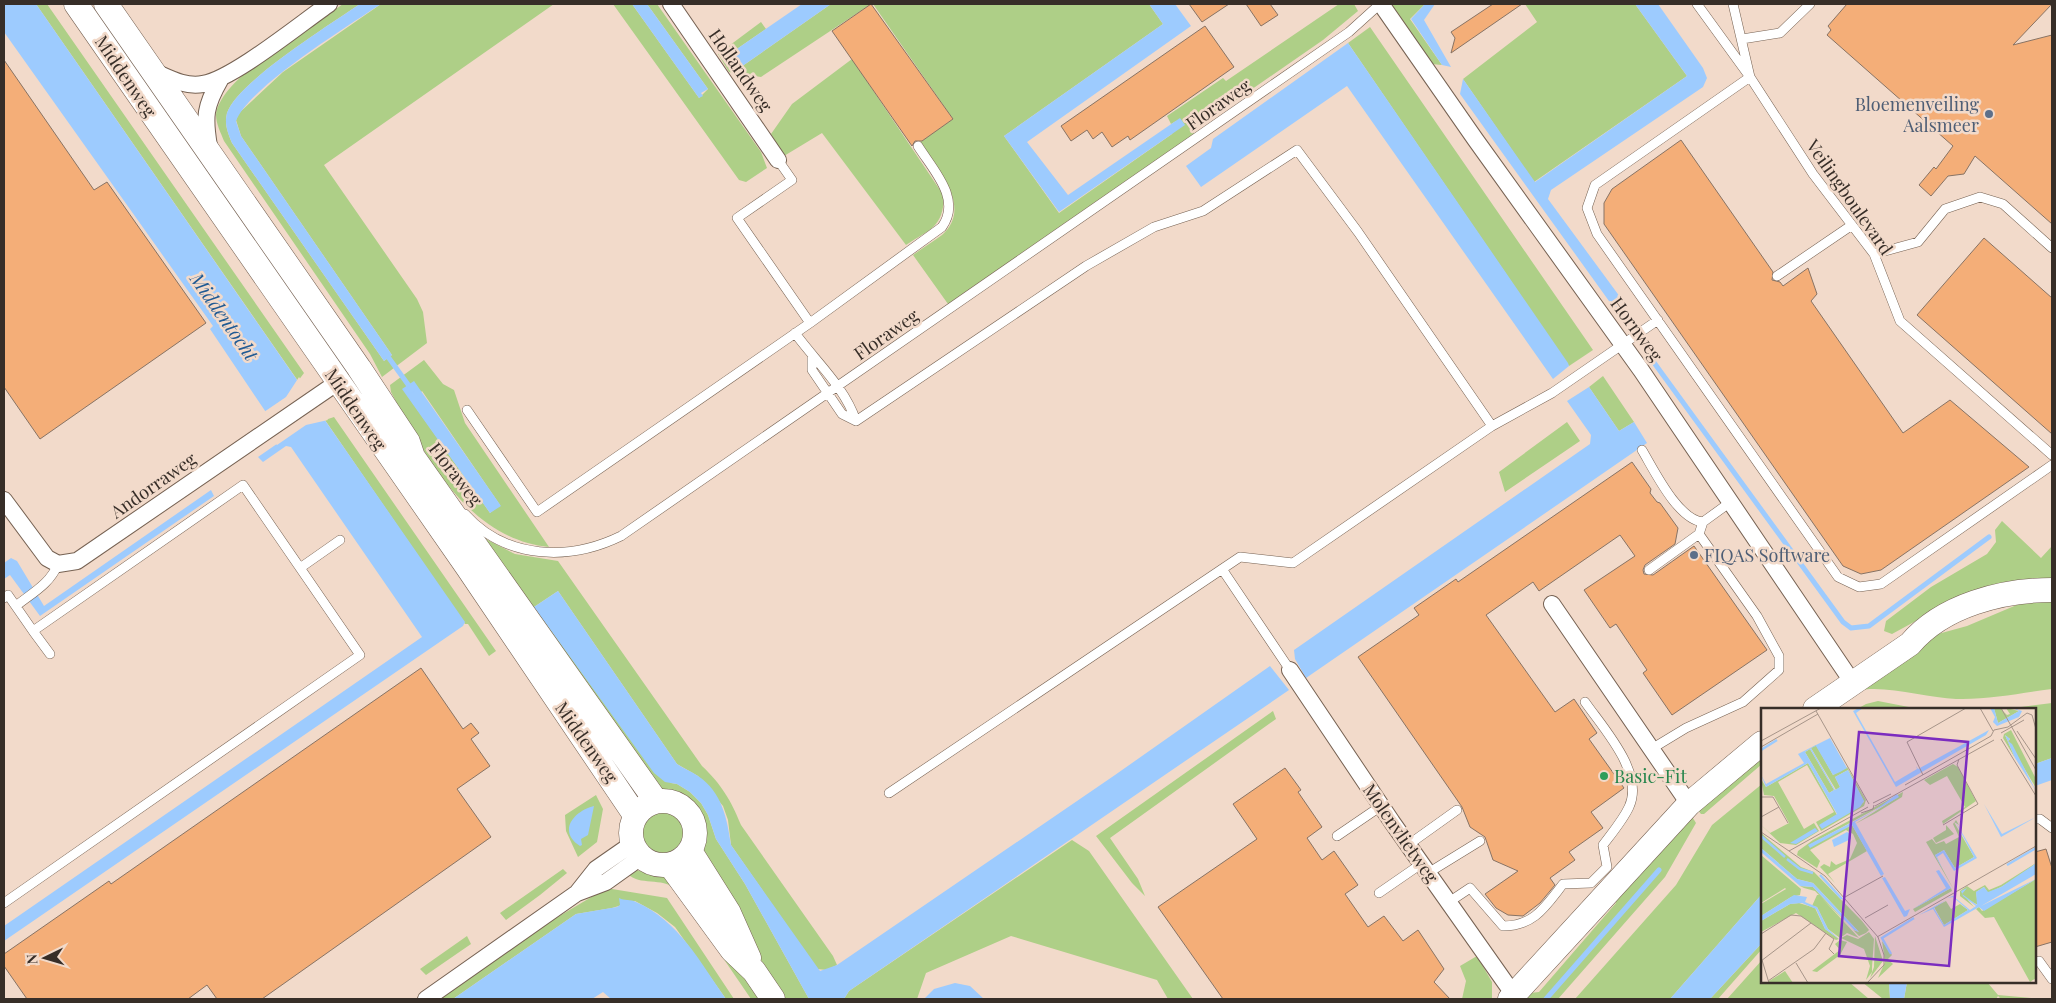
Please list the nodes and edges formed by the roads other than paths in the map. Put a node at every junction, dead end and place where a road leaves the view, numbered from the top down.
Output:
1 (76, 4) edge
2 (106, 4) edge
3 (329, 4) edge
4 (671, 4) edge
5 (1697, 4) edge
6 (1733, 4) edge
7 (1810, 4) edge
8 (1382, 6) edge
9 (1742, 39) junction
10 (150, 69) junction
11 (1750, 77) junction
12 (220, 80) junction
13 (918, 146) dead end
14 (210, 151) junction
15 (778, 160) joint
16 (1852, 225) junction
17 (2052, 248) edge
18 (1874, 254) junction
19 (1777, 276) dead end
20 (1658, 320) junction
21 (810, 323) junction
22 (795, 333) junction
23 (1623, 344) junction
24 (812, 357) junction
25 (338, 382) junction
26 (838, 387) junction
27 (828, 394) junction
28 (467, 410) dead end
29 (856, 421) junction
30 (1492, 426) junction
31 (408, 442) junction
32 (1642, 450) dead end
33 (2052, 455) edge
34 (2052, 465) edge
35 (4, 500) edge
36 (1732, 502) junction
37 (1703, 522) junction
38 (1699, 534) junction
39 (340, 540) dead end
40 (58, 564) junction
41 (300, 568) junction
42 (1222, 569) junction
43 (1649, 570) dead end
44 (2052, 590) edge
45 (4, 598) edge
46 (1552, 604) dead end
47 (16, 606) junction
48 (33, 631) junction
49 (50, 654) dead end
50 (1290, 670) joint
51 (1849, 677) junction
52 (1585, 702) dead end
53 (1799, 708) edge
54 (1816, 708) edge
55 (1761, 744) edge
56 (1653, 748) junction
57 (889, 793) dead end
58 (656, 801) junction
59 (1689, 804) junction
60 (1381, 806) junction
61 (1458, 810) dead end
62 (636, 815) junction
63 (2036, 818) edge
64 (2052, 828) edge
65 (1337, 836) dead end
66 (1480, 841) dead end
67 (1408, 845) junction
68 (637, 850) junction
69 (690, 851) junction
70 (670, 865) junction
71 (1425, 868) junction
72 (1599, 889) junction
73 (1379, 893) dead end
74 (1449, 902) junction
75 (4, 903) edge
76 (2039, 961) dead end
77 (754, 971) junction
78 (2052, 979) edge
79 (1512, 997) edge
80 (426, 999) edge
81 (773, 999) edge

1 - 25 street, Middenweg
2 - 10 street, Middenweg
3 - 12 street
4 - 15 street, Hollandweg
5 - 11 lane, Veilingboulevard
6 - 9 lane, Veilingboulevard
7 - 9 lane
8 - 23 street, Hornweg
8 - 26 lane, Floraweg
9 - 11 lane, Veilingboulevard
10 - 12 street
10 - 14 street, Middenweg
11 - 16 lane, Veilingboulevard
11 - 20 lane
12 - 14 street
13 - 21 lane
14 - 31 street, Middenweg
15 - 21 lane
16 - 18 lane, Veilingboulevard
16 - 19 lane
17 - 18 lane
18 - 33 lane, Veilingboulevard
20 - 23 lane
20 - 34 lane
21 - 22 lane
22 - 24 lane
22 - 28 lane
23 - 30 lane
23 - 36 street, Hornweg
24 - 26 lane
24 - 27 lane
25 - 40 street, Andorraweg
25 - 62 street, Middenweg
26 - 27 lane, Floraweg
26 - 29 lane
27 - 29 lane
27 - 31 lane, Floraweg
29 - 30 lane
30 - 42 lane
31 - 58 street, Middenweg
32 - 37 lane
35 - 40 street
36 - 37 lane
36 - 51 street, Hornweg
37 - 38 lane
38 - 43 lane
38 - 56 lane
39 - 41 lane
40 - 47 lane
41 - 48 lane
41 - 75 lane
42 - 50 lane
42 - 57 lane
44 - 51 street
45 - 47 lane
46 - 56 street
47 - 48 lane
48 - 49 lane
50 - 60 street, Molenvlietweg
51 - 53 street
51 - 54 street
52 - 72 lane
55 - 59 street, Molenvlietweg
56 - 59 street
58 - 62 street
58 - 69 street
59 - 72 street, Molenvlietweg
60 - 65 lane
60 - 67 street, Molenvlietweg
61 - 67 lane
62 - 68 street
63 - 64 lane
66 - 71 lane
67 - 71 street, Molenvlietweg
68 - 70 street
68 - 80 street
69 - 70 street
69 - 77 street
70 - 77 street
71 - 73 lane
71 - 74 street, Molenvlietweg
72 - 74 lane
72 - 79 street, Molenvlietweg
74 - 79 street, Molenvlietweg
76 - 78 lane
77 - 81 street

